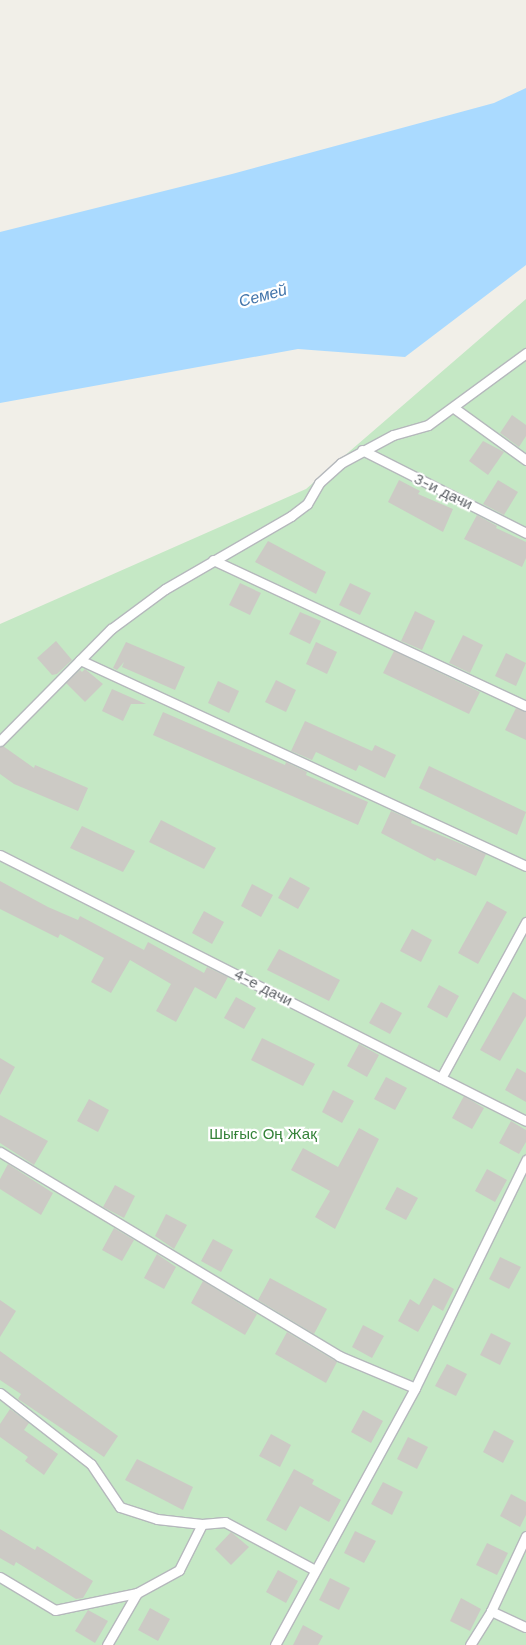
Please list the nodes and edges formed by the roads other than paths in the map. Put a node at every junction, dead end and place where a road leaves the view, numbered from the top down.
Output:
1 (526, 353) edge
2 (454, 408) junction
3 (362, 450) junction
4 (526, 460) edge
5 (526, 532) edge
6 (213, 560) junction
7 (80, 660) junction
8 (526, 706) edge
9 (0, 742) edge
10 (0, 855) edge
11 (526, 866) edge
12 (526, 922) edge
13 (440, 1078) junction
14 (526, 1121) edge
15 (0, 1152) edge
16 (526, 1160) edge
17 (415, 1388) junction
18 (0, 1393) edge
19 (202, 1524) junction
20 (526, 1536) edge
21 (315, 1570) junction
22 (0, 1577) edge
23 (137, 1593) junction
24 (491, 1611) junction
25 (526, 1627) edge
26 (107, 1645) edge
27 (275, 1645) edge
28 (470, 1645) edge

1 - 2 lane
2 - 3 lane
2 - 4 lane
3 - 5 lane, 3-и дачи
3 - 6 lane
6 - 7 lane
6 - 8 lane
7 - 9 lane
7 - 11 lane
10 - 13 lane, 4-е дачи
12 - 13 lane
13 - 14 lane, 4-е дачи
15 - 17 lane
16 - 17 lane
17 - 21 lane
18 - 19 lane
19 - 21 lane
19 - 23 lane
20 - 24 lane
21 - 27 lane
22 - 23 lane
23 - 26 lane
24 - 25 lane
24 - 28 lane

